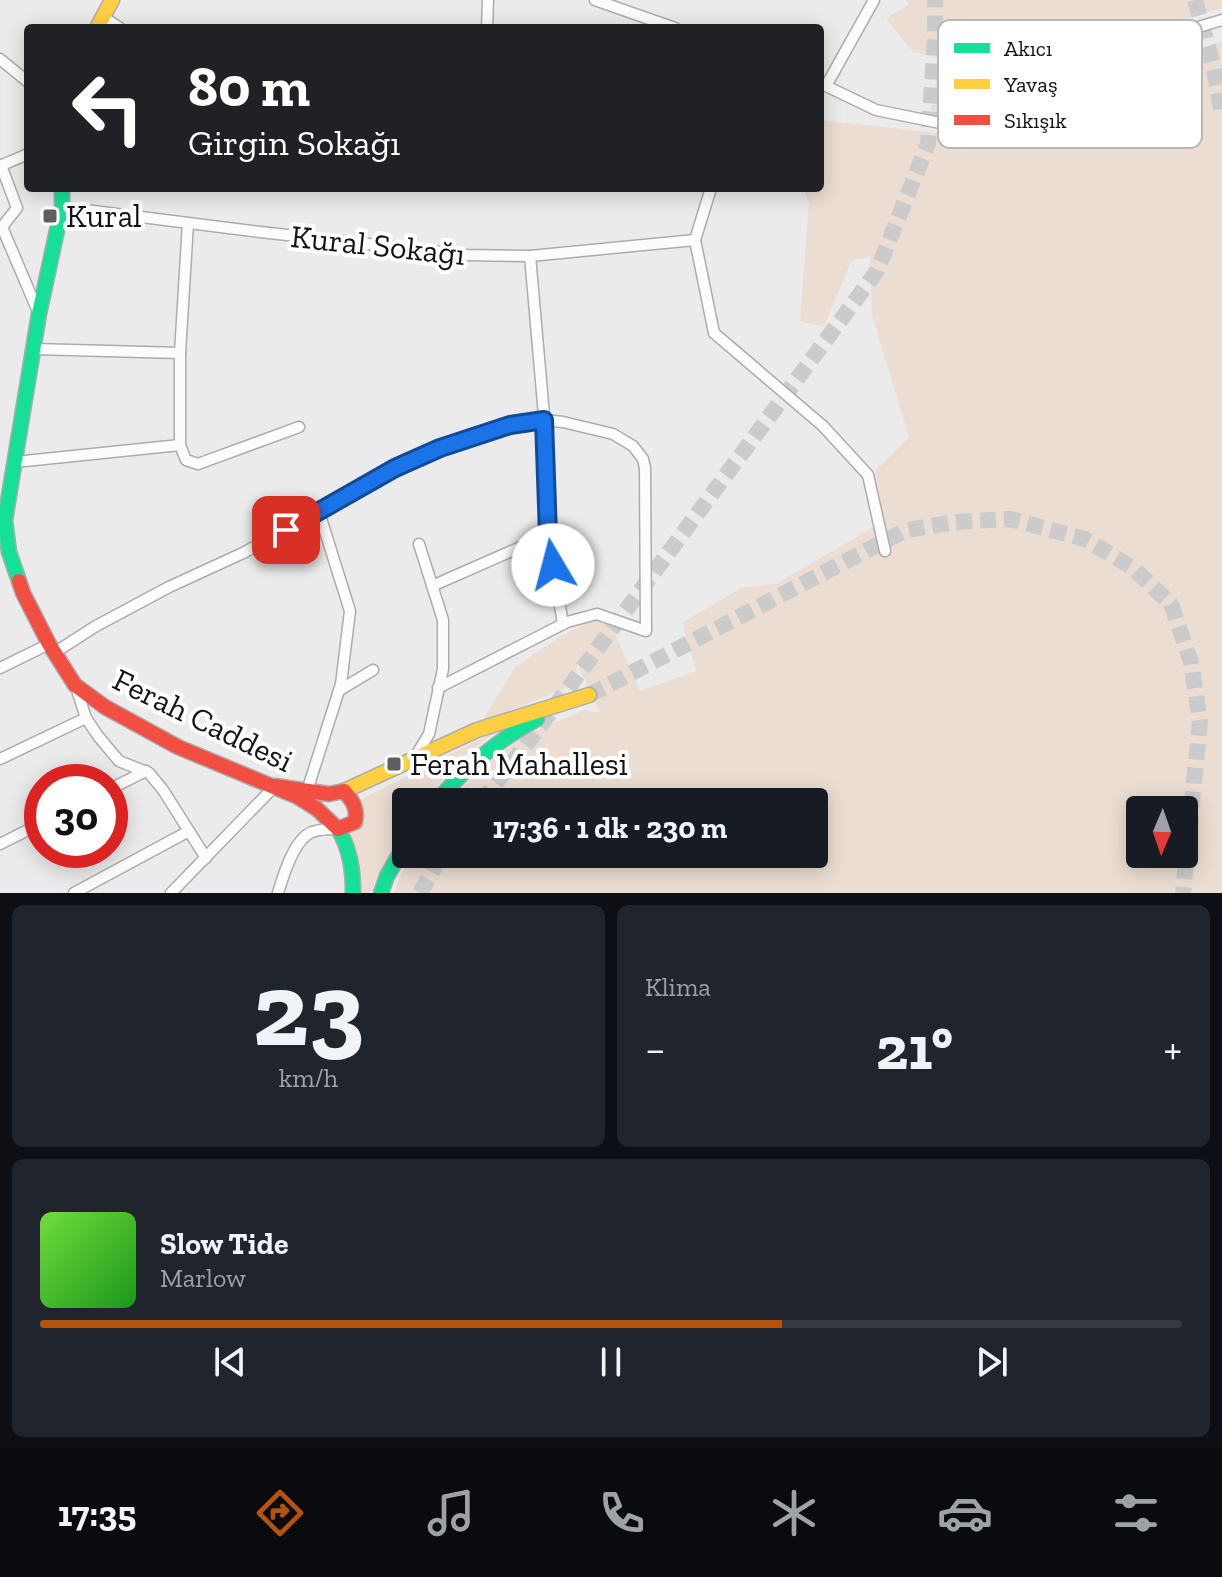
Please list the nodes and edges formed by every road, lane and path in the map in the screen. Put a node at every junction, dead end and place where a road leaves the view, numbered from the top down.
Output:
1 (112, 0) edge
2 (488, 0) edge
3 (874, 0) edge
4 (600, 1) edge
5 (1222, 20) edge
6 (100, 22) edge
7 (487, 24) edge
8 (664, 24) edge
9 (1202, 26) edge
10 (0, 59) edge
11 (24, 79) edge
12 (824, 85) edge
13 (824, 87) edge
14 (938, 123) edge
15 (24, 156) edge
16 (1, 166) edge
17 (62, 192) edge
18 (710, 192) edge
19 (62, 207) junction
20 (188, 223) junction
21 (695, 240) junction
22 (530, 256) junction
23 (39, 314) junction
24 (34, 349) junction
25 (180, 353) junction
26 (544, 420) junction
27 (299, 427) dead end
28 (180, 445) junction
29 (15, 462) junction
30 (319, 512) junction
31 (2, 521) edge
32 (548, 535) junction
33 (419, 544) dead end
34 (885, 551) dead end
35 (432, 586) junction
36 (563, 624) junction
37 (52, 648) junction
38 (0, 668) edge
39 (373, 670) dead end
40 (75, 685) junction
41 (438, 688) junction
42 (340, 690) junction
43 (86, 718) junction
44 (414, 758) junction
45 (0, 759) edge
46 (146, 771) junction
47 (128, 780) edge
48 (275, 786) junction
49 (448, 788) edge
50 (307, 791) junction
51 (344, 791) junction
52 (338, 829) junction
53 (189, 831) junction
54 (24, 832) edge
55 (0, 844) edge
56 (206, 858) junction
57 (392, 867) edge
58 (74, 893) edge
59 (171, 893) edge
60 (278, 893) edge
61 (353, 893) edge
62 (381, 893) edge

1 - 6 street
2 - 7 street
3 - 12 street
4 - 8 street
5 - 9 street
10 - 11 street
13 - 14 street
15 - 16 street
16 - 23 street
17 - 19 street, Ferah Caddesi
18 - 21 street
19 - 20 street, Kural Sokağı
19 - 23 street, Ferah Caddesi
20 - 22 street, Kural Sokağı
20 - 25 street
21 - 22 street, Kural Sokağı
21 - 34 street
22 - 26 street
23 - 24 street, Ferah Caddesi
24 - 25 street
24 - 29 street, Ferah Caddesi
25 - 28 street
26 - 30 street
26 - 32 street
26 - 36 street
27 - 28 street
28 - 29 street
29 - 31 street, Ferah Caddesi
30 - 37 street
30 - 42 street
31 - 37 street, Ferah Caddesi
32 - 35 street
32 - 36 street
33 - 35 street
35 - 41 street
36 - 41 street
37 - 38 street
37 - 40 street, Ferah Caddesi
39 - 42 street
40 - 43 street
40 - 48 street, Ferah Caddesi
41 - 44 street
42 - 50 street
43 - 45 street
43 - 46 street
44 - 49 street
44 - 51 street
46 - 47 street
46 - 53 street
48 - 50 street
48 - 52 street, Ferah Caddesi
48 - 56 street
50 - 51 street
51 - 52 street
52 - 60 street
52 - 61 street
53 - 56 street
53 - 58 street
54 - 55 street
56 - 59 street
57 - 62 street

